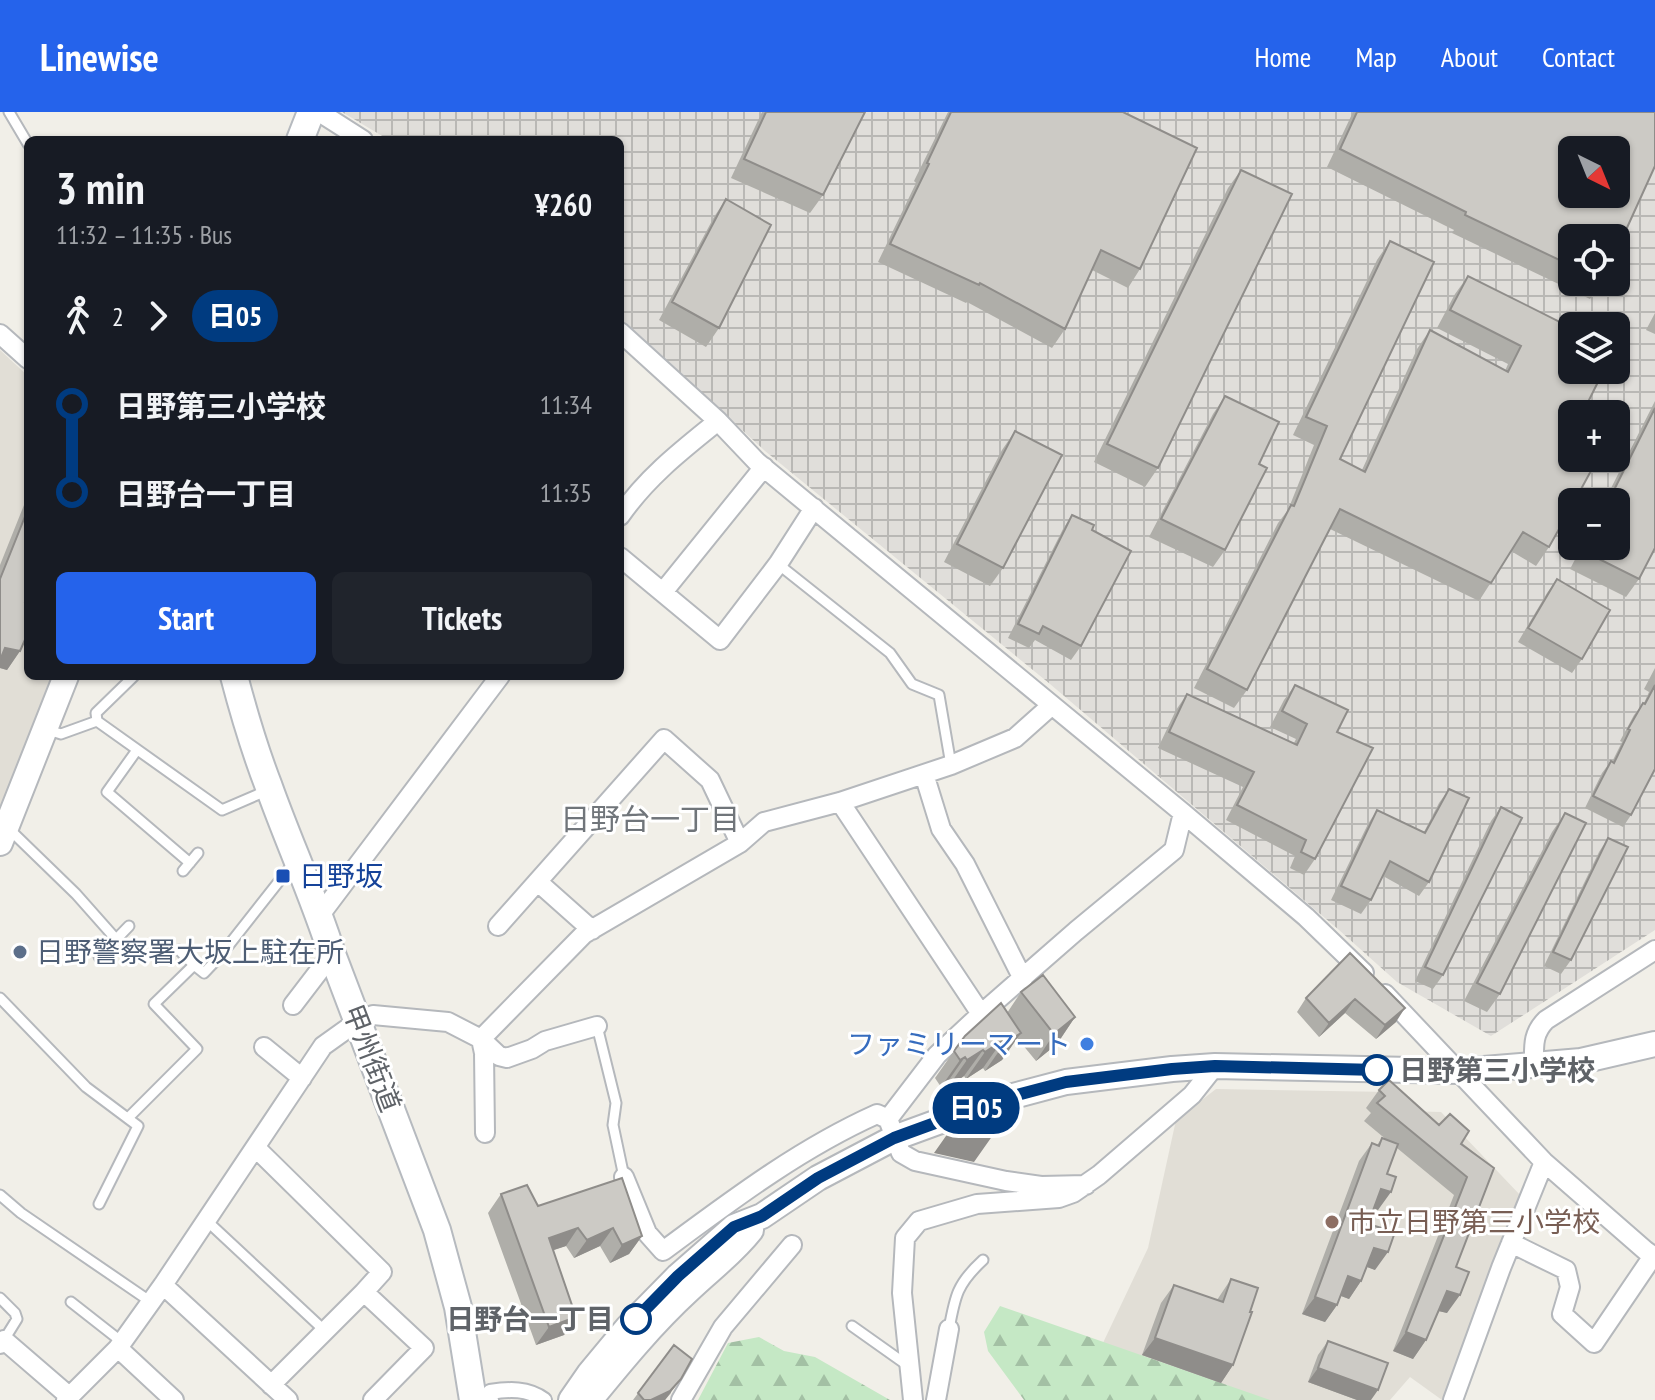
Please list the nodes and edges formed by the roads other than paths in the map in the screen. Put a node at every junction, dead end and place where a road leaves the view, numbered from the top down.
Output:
1 (9, 112) edge
2 (306, 119) edge
3 (352, 136) edge
4 (24, 137) edge
5 (0, 334) edge
6 (624, 336) edge
7 (24, 355) edge
8 (718, 421) junction
9 (764, 467) junction
10 (814, 508) junction
11 (624, 510) edge
12 (624, 560) edge
13 (778, 564) junction
14 (663, 592) junction
15 (64, 680) edge
16 (130, 680) edge
17 (235, 680) edge
18 (497, 680) edge
19 (1052, 705) junction
20 (97, 721) junction
21 (43, 729) junction
22 (137, 750) junction
23 (951, 765) junction
24 (924, 774) junction
25 (269, 790) junction
26 (840, 802) junction
27 (1183, 813) junction
28 (2, 838) edge
29 (740, 843) junction
30 (198, 853) dead end
31 (297, 858) junction
32 (538, 882) junction
33 (320, 915) junction
34 (129, 926) dead end
35 (498, 926) dead end
36 (592, 930) junction
37 (115, 938) junction
38 (179, 950) dead end
39 (1655, 950) edge
40 (332, 954) junction
41 (99, 957) dead end
42 (194, 965) junction
43 (1023, 979) junction
44 (0, 998) edge
45 (293, 1005) dead end
46 (981, 1014) junction
47 (358, 1021) junction
48 (597, 1026) joint
49 (481, 1039) junction
50 (1655, 1044) edge
51 (264, 1047) dead end
52 (1215, 1066) junction
53 (1534, 1066) junction
54 (1459, 1071) junction
55 (302, 1078) junction
56 (129, 1117) junction
57 (891, 1128) junction
58 (485, 1133) dead end
59 (256, 1148) junction
60 (1544, 1162) junction
61 (624, 1177) joint
62 (1086, 1185) junction
63 (0, 1195) edge
64 (99, 1204) dead end
65 (762, 1216) junction
66 (207, 1221) junction
67 (1511, 1243) junction
68 (792, 1245) dead end
69 (1654, 1256) edge
70 (983, 1260) dead end
71 (163, 1285) junction
72 (364, 1292) junction
73 (0, 1298) edge
74 (71, 1302) dead end
75 (151, 1302) junction
76 (852, 1326) dead end
77 (949, 1329) joint
78 (325, 1331) junction
79 (2, 1342) edge
80 (120, 1345) junction
81 (910, 1367) junction
82 (280, 1395) edge
83 (67, 1398) edge
84 (174, 1400) edge
85 (373, 1400) edge
86 (473, 1400) edge
87 (491, 1400) edge
88 (544, 1400) edge
89 (571, 1400) edge
90 (590, 1400) edge
91 (681, 1400) edge
92 (913, 1400) edge
93 (936, 1400) edge
94 (1453, 1400) edge

1 - 4 lane
2 - 3 street
5 - 7 street
6 - 8 street
8 - 9 street
8 - 11 street
9 - 10 street
9 - 14 street
10 - 13 street
10 - 19 street
12 - 14 street
13 - 14 street
13 - 23 lane
15 - 21 street
16 - 20 lane
17 - 25 main road, 甲州街道
18 - 33 street
19 - 23 street
19 - 27 street
20 - 21 lane
20 - 22 lane
21 - 28 street
22 - 25 lane
22 - 30 lane
23 - 24 street
24 - 26 street
24 - 43 street
25 - 31 main road, 甲州街道
26 - 29 street
26 - 46 street
27 - 43 street
27 - 54 street
28 - 37 lane
29 - 32 street
29 - 36 street
31 - 33 main road, 甲州街道
31 - 42 lane
32 - 35 street
32 - 36 street
33 - 40 main road, 甲州街道
34 - 37 lane
36 - 49 street
37 - 41 lane
38 - 42 lane
39 - 53 street
40 - 45 street
40 - 47 main road, 甲州街道
42 - 56 lane
43 - 46 street
44 - 56 lane
46 - 57 street
47 - 49 street
47 - 55 street
47 - 86 main road, 甲州街道
48 - 49 street
48 - 61 lane
49 - 58 street
50 - 53 street
51 - 55 street
52 - 54 street
52 - 57 street
52 - 62 street
53 - 54 street
54 - 60 street
55 - 59 street
56 - 64 lane
57 - 61 street
57 - 62 street
57 - 65 street
59 - 66 street
59 - 72 street
60 - 67 street
60 - 69 street
62 - 81 street
63 - 75 lane
65 - 89 street
65 - 90 street
66 - 71 street
66 - 78 lane
67 - 69 street
67 - 94 street
68 - 91 street
70 - 77 lane
71 - 75 street
71 - 82 street
72 - 78 street
72 - 85 street
73 - 79 lane
74 - 80 lane
75 - 80 street
76 - 81 lane
77 - 93 street
78 - 82 street
79 - 83 street
80 - 83 street
80 - 84 street
81 - 92 street
87 - 88 street

